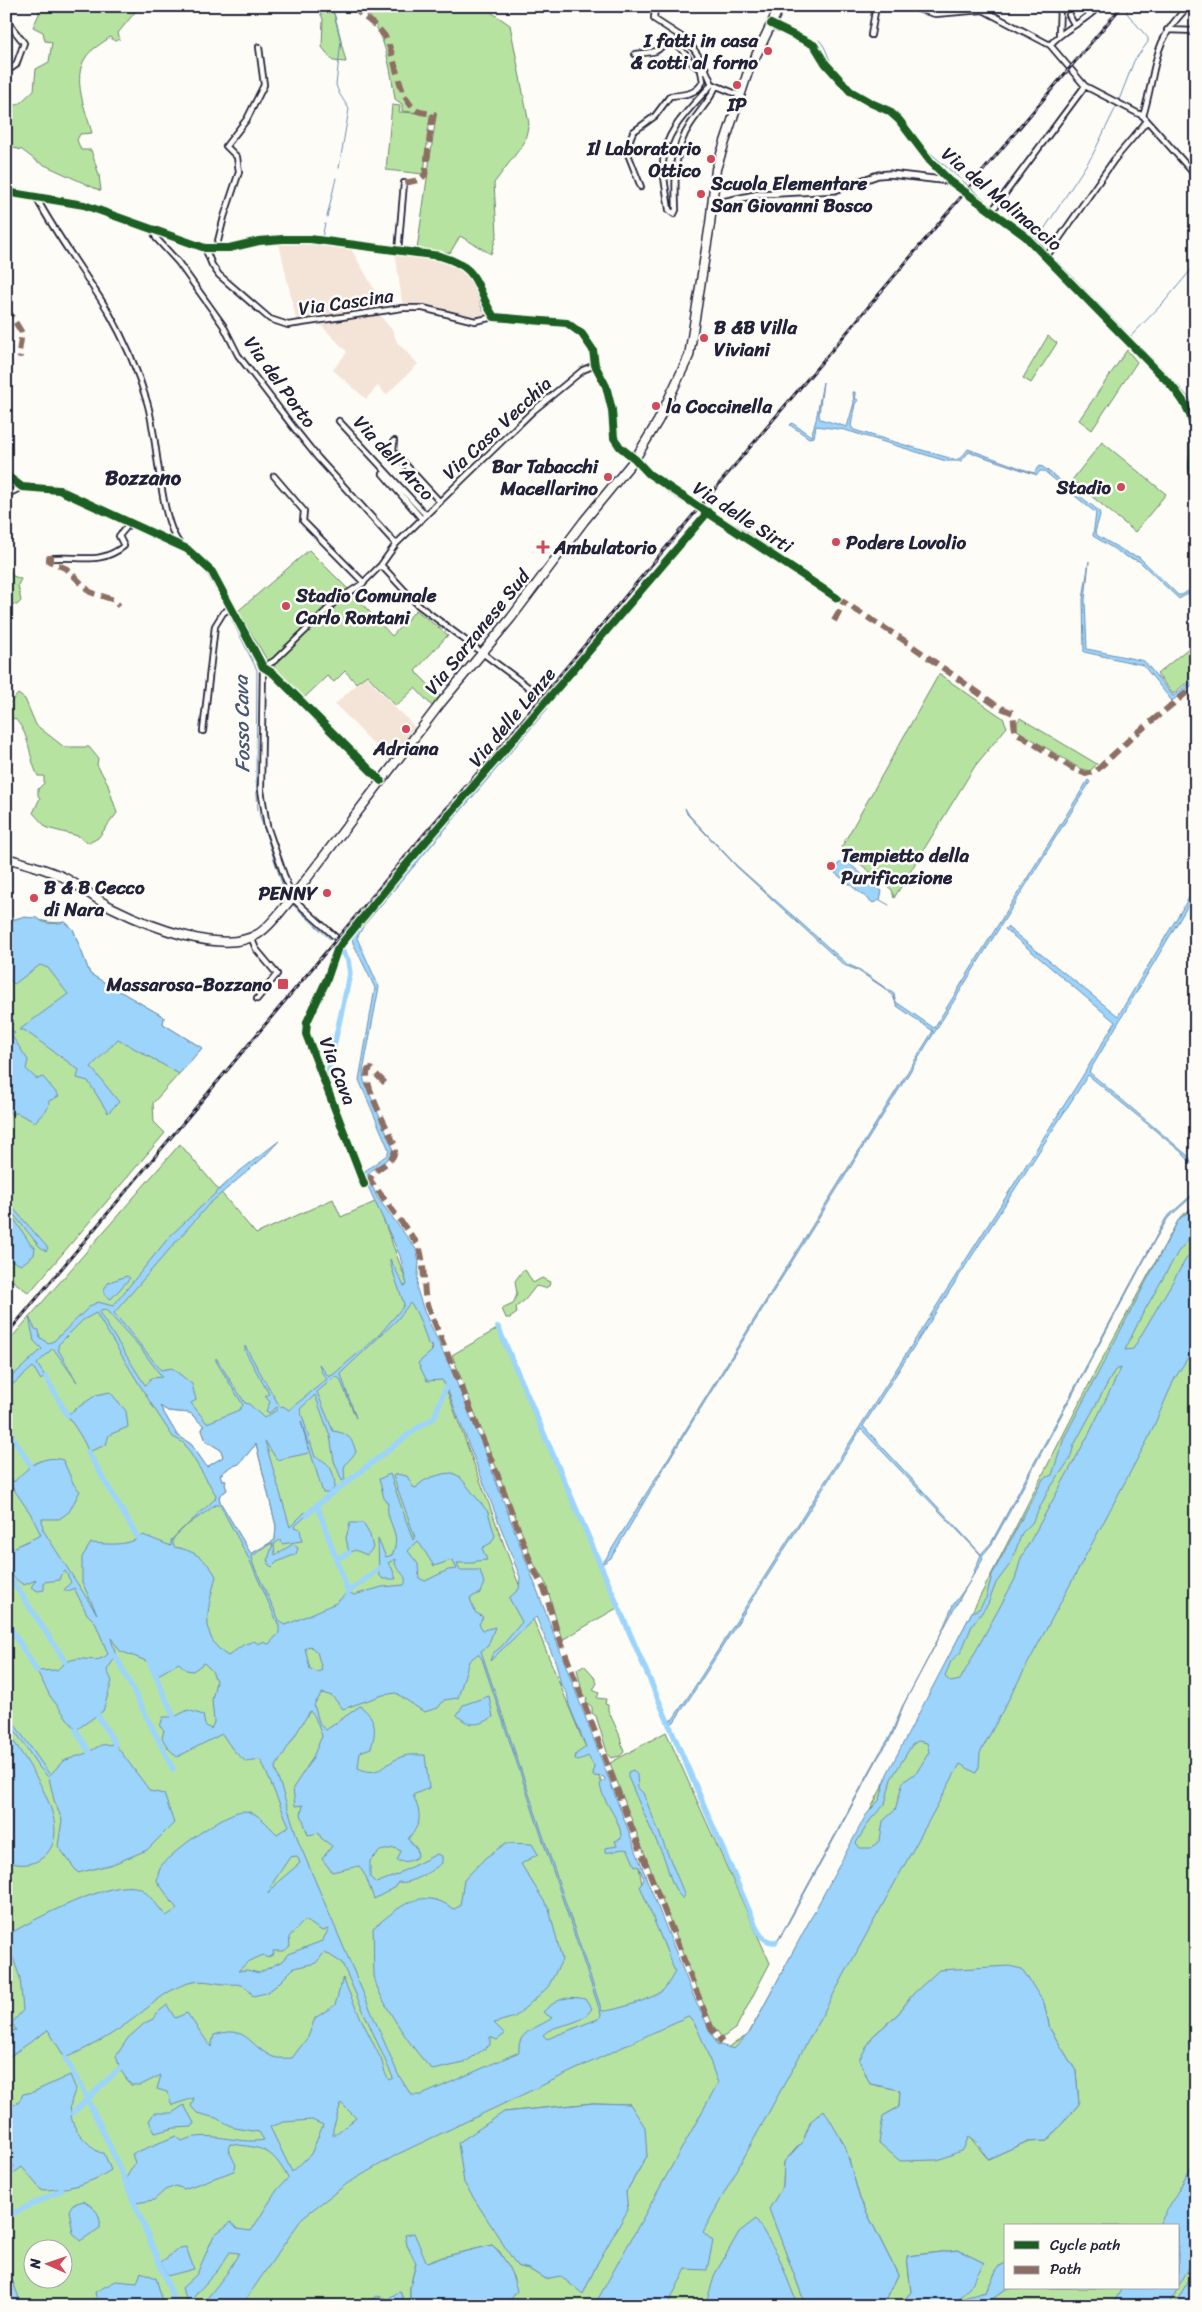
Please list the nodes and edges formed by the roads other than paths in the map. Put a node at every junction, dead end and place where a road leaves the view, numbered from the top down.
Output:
1 (655, 6) edge
2 (780, 6) edge
3 (876, 6) edge
4 (907, 6) edge
5 (1073, 6) edge
6 (1099, 6) edge
7 (1189, 6) edge
8 (1060, 8) edge
9 (1069, 15) junction
10 (6, 20) edge
11 (771, 24) junction
12 (1074, 24) junction
13 (1167, 30) junction
14 (1196, 31) edge
15 (1059, 34) junction
16 (871, 35) dead end
17 (1050, 45) junction
18 (259, 47) dead end
19 (635, 54) dead end
20 (704, 69) junction
21 (6, 72) edge
22 (714, 85) junction
23 (1085, 86) junction
24 (739, 96) junction
25 (1143, 116) junction
26 (1147, 121) junction
27 (937, 168) junction
28 (1196, 176) edge
29 (930, 179) junction
30 (950, 181) junction
31 (404, 183) dead end
32 (641, 187) dead end
33 (6, 192) edge
34 (37, 199) junction
35 (712, 204) junction
36 (992, 211) junction
37 (153, 229) junction
38 (205, 248) junction
39 (216, 249) junction
40 (398, 252) junction
41 (1047, 256) junction
42 (494, 317) junction
43 (595, 365) junction
44 (339, 421) dead end
45 (394, 441) dead end
46 (635, 459) junction
47 (383, 474) dead end
48 (6, 475) edge
49 (274, 476) dead end
50 (1196, 484) edge
51 (21, 488) junction
52 (6, 495) edge
53 (440, 502) junction
54 (709, 514) junction
55 (424, 517) junction
56 (128, 526) junction
57 (396, 544) junction
58 (181, 545) junction
59 (54, 558) dead end
60 (381, 564) junction
61 (364, 583) junction
62 (837, 598) dead end
63 (229, 608) junction
64 (482, 653) junction
65 (263, 666) junction
66 (547, 701) junction
67 (203, 731) dead end
68 (381, 781) junction
69 (6, 858) edge
70 (290, 900) junction
71 (251, 937) junction
72 (342, 943) junction
73 (257, 999) dead end
74 (364, 1184) dead end

1 - 20 street
2 - 11 main road, Via Sarzanese Sud
3 - 16 street
4 - 17 street
5 - 9 street
6 - 12 street
7 - 13 street
8 - 9 street
8 - 15 street
9 - 12 street
10 - 21 street
11 - 24 main road, Via Sarzanese Sud
11 - 27 street, Via del Molinaccio
12 - 15 street
13 - 14 street
13 - 25 street
15 - 17 street
17 - 23 street
18 - 39 street
19 - 20 street
20 - 22 street
20 - 32 street
22 - 22 street
22 - 24 street
23 - 25 street
23 - 36 street
24 - 35 main road, Via Sarzanese Sud
25 - 26 street
26 - 28 street
26 - 41 street
27 - 29 street
27 - 30 street, Via del Molinaccio
29 - 30 street
29 - 35 street
30 - 36 street, Via del Molinaccio
31 - 40 street
33 - 34 street
34 - 37 street
34 - 58 street
35 - 46 main road, Via Sarzanese Sud
36 - 41 street, Via del Molinaccio
37 - 38 street
37 - 57 street, Via del Porto
38 - 39 street
38 - 42 street, Via Cascina
39 - 40 street
40 - 42 street
41 - 50 street, Via del Molinaccio
42 - 43 street
43 - 46 street
43 - 53 street, Via Casa Vecchia
44 - 55 street, Via dell'Arco
45 - 53 street
46 - 54 street, Via delle Sirti
46 - 64 main road, Via Sarzanese Sud
47 - 55 street
48 - 51 street
49 - 61 street
51 - 52 street
51 - 56 street
53 - 55 street, Via Casa Vecchia
54 - 62 street, Via delle Sirti
54 - 66 street, Via delle Lenze
55 - 57 street, Via Casa Vecchia
56 - 58 street
56 - 59 street
57 - 60 street, Via Casa Vecchia
58 - 63 street
60 - 61 street, Via Casa Vecchia
60 - 64 street
61 - 65 street, Via Casa Vecchia
63 - 65 street
63 - 67 street
64 - 66 street
64 - 68 main road, Via Sarzanese Sud
65 - 68 street
65 - 70 street
66 - 72 street, Via delle Lenze
68 - 70 main road, Via Sarzanese Sud
69 - 71 main road
70 - 71 main road, Via Sarzanese Sud
70 - 72 street
71 - 73 street
72 - 74 street, Via Cava

